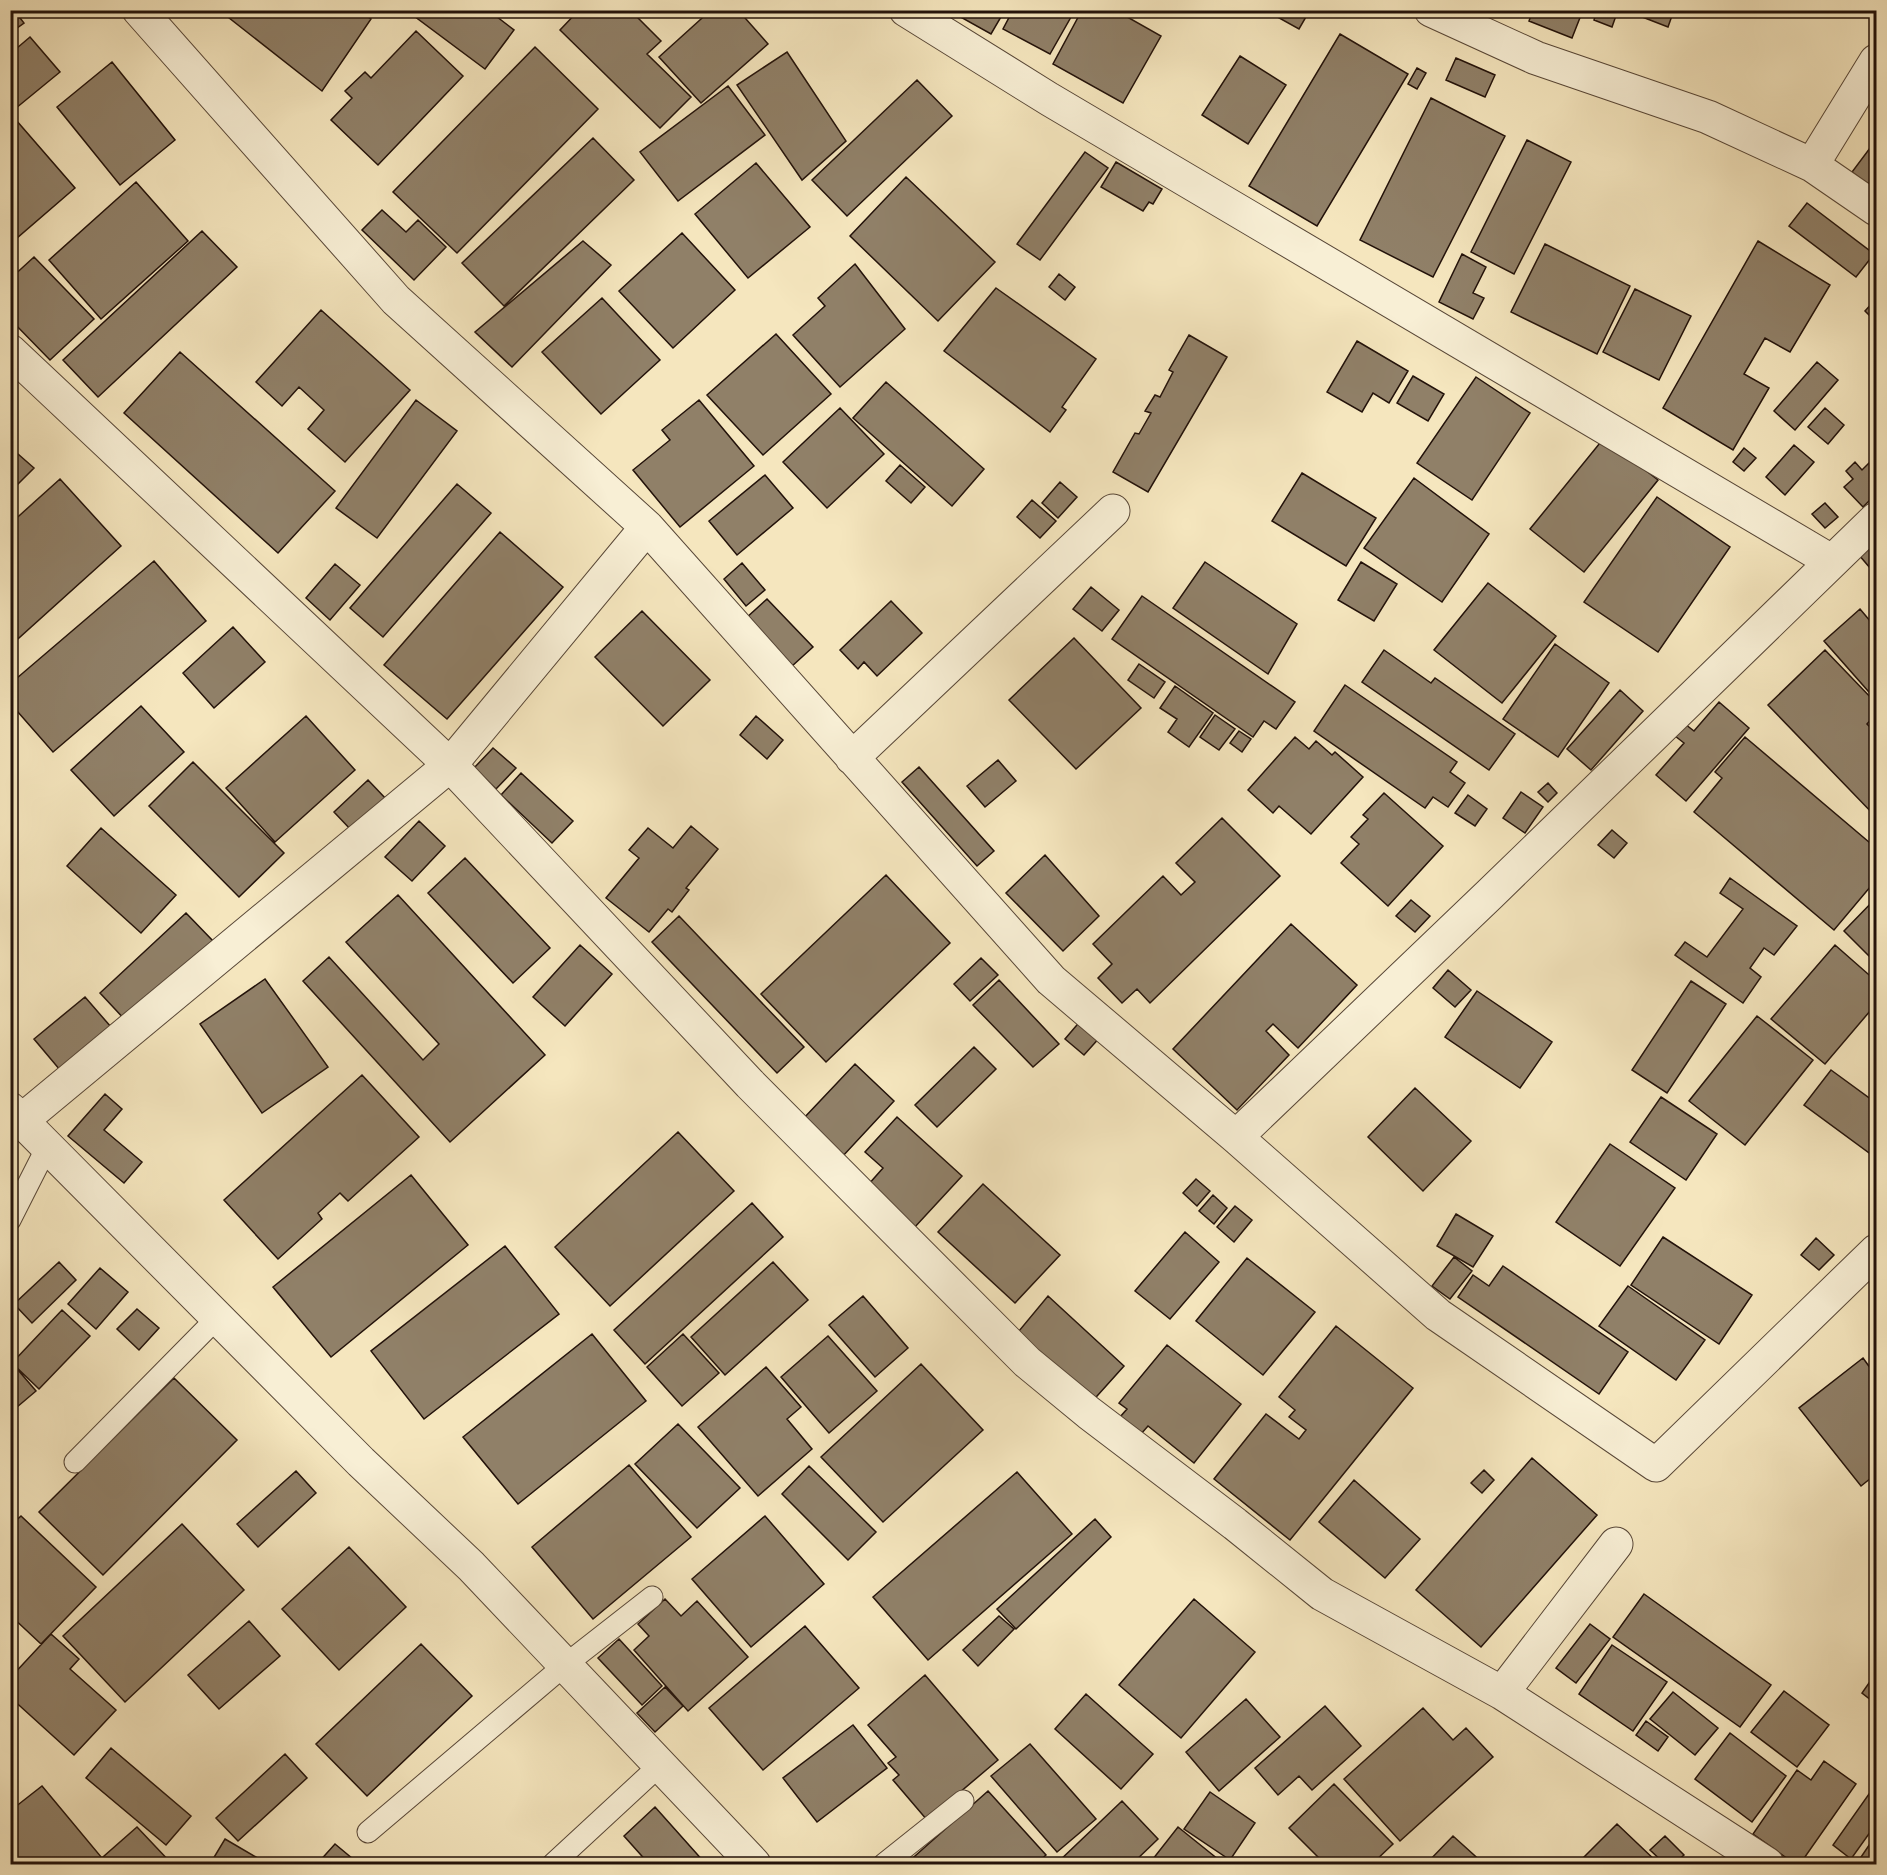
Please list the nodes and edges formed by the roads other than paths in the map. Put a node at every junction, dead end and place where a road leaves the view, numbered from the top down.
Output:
1 (140, 10) edge
2 (906, 10) edge
3 (1431, 10) edge
4 (1876, 61) edge
5 (1812, 165) junction
6 (1876, 209) edge
7 (10, 351) edge
8 (1113, 511) dead end
9 (1876, 519) edge
10 (647, 527) junction
11 (1831, 561) junction
12 (852, 758) junction
13 (450, 765) junction
14 (16, 1115) edge
15 (1236, 1137) junction
16 (47, 1147) junction
17 (10, 1220) edge
18 (1876, 1251) edge
19 (217, 1318) junction
20 (75, 1462) dead end
21 (1616, 1544) dead end
22 (652, 1597) dead end
23 (565, 1665) junction
24 (1502, 1693) junction
25 (660, 1765) junction
26 (963, 1801) dead end
27 (368, 1832) dead end
28 (553, 1864) edge
29 (754, 1864) edge
30 (884, 1864) edge
31 (1767, 1864) edge

1 - 10 street
2 - 11 street
3 - 5 street
4 - 5 street
5 - 6 street
7 - 13 street
8 - 12 street
9 - 11 street
10 - 12 street
10 - 13 street
11 - 15 street
12 - 15 street
13 - 14 street
13 - 24 street
14 - 16 street
15 - 18 street
16 - 17 lane
16 - 19 street
19 - 20 lane
19 - 23 street
21 - 24 street
22 - 23 lane
23 - 25 street
23 - 27 lane
24 - 31 street
25 - 28 lane
25 - 29 street
26 - 30 lane

